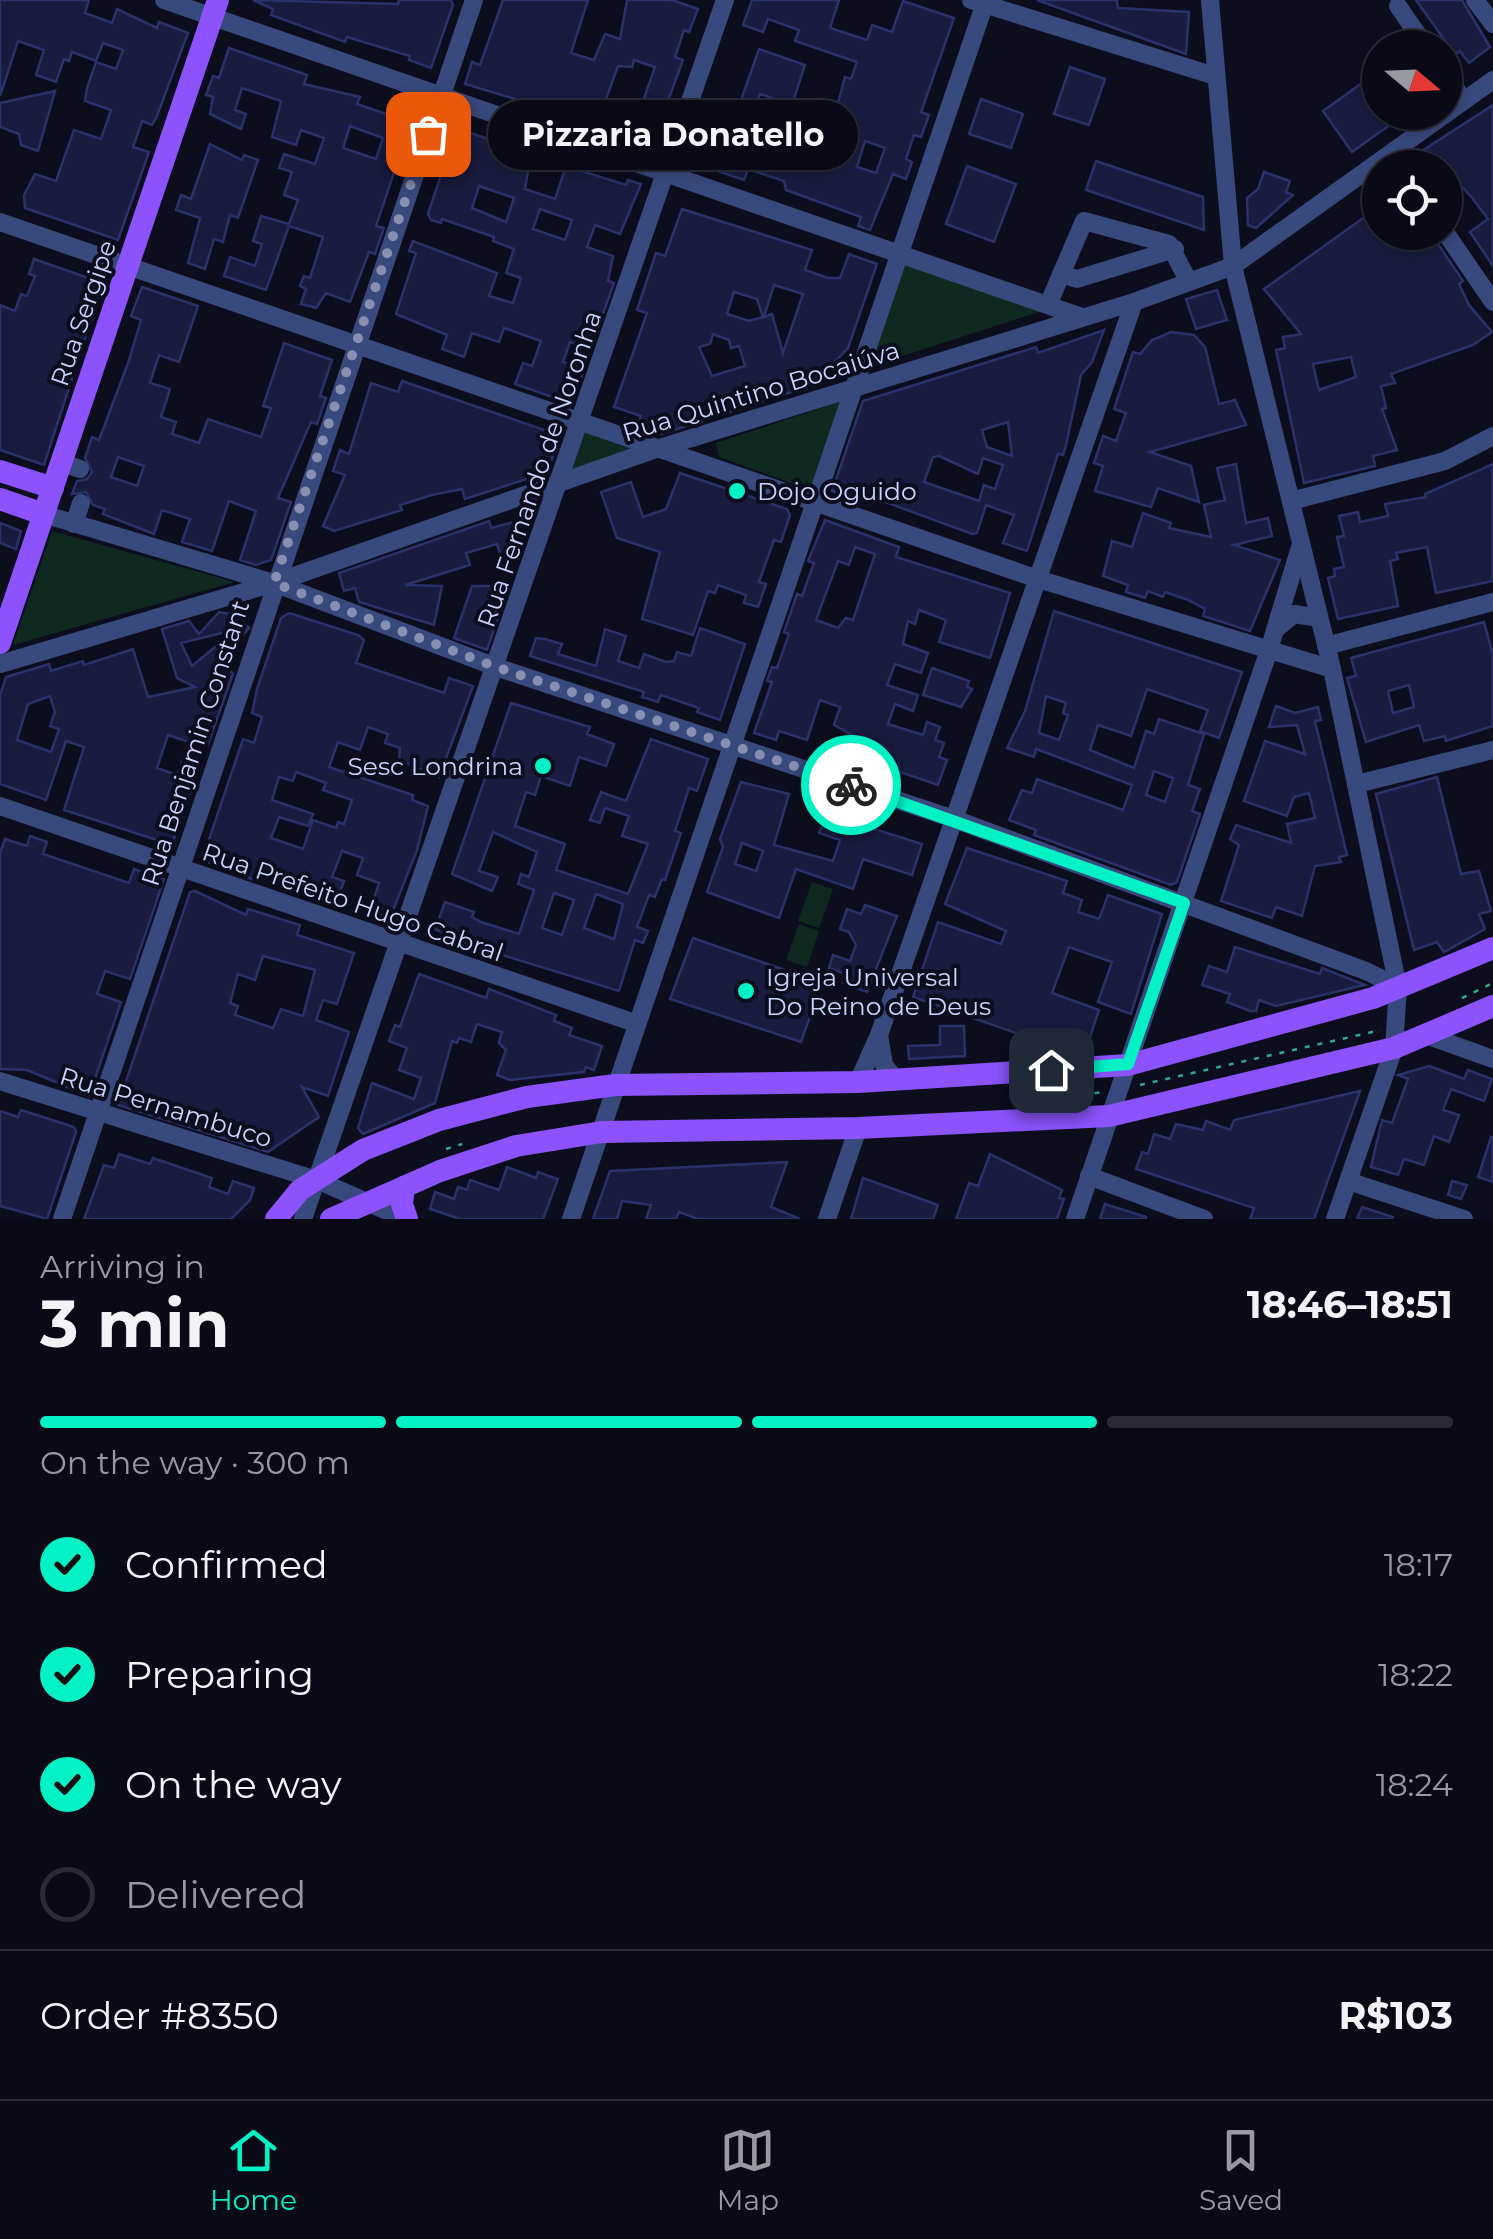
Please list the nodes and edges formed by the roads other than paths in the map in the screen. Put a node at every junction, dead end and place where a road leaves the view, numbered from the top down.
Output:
1 (164, 0) edge
2 (474, 0) edge
3 (725, 0) edge
4 (1475, 0) edge
5 (980, 2) edge
6 (1215, 3) edge
7 (1398, 6) dead end
8 (216, 8) edge
9 (1493, 24) edge
10 (1414, 30) edge
11 (1216, 76) junction
12 (1493, 80) edge
13 (1462, 97) edge
14 (440, 98) junction
15 (1464, 100) junction
16 (1406, 150) edge
17 (667, 175) junction
18 (1362, 181) edge
19 (0, 222) edge
20 (1175, 249) junction
21 (1457, 250) edge
22 (898, 254) junction
23 (128, 266) junction
24 (1232, 266) junction
25 (1061, 274) junction
26 (1189, 282) junction
27 (1134, 302) junction
28 (1493, 302) edge
29 (1048, 305) junction
30 (1082, 317) junction
31 (358, 346) junction
32 (854, 388) junction
33 (582, 423) junction
34 (710, 433) junction
35 (1493, 436) edge
36 (656, 448) junction
37 (720, 469) junction
38 (0, 471) edge
39 (559, 484) junction
40 (52, 488) junction
41 (0, 499) edge
42 (1291, 501) junction
43 (81, 503) dead end
44 (815, 503) junction
45 (43, 514) junction
46 (74, 524) junction
47 (1300, 546) junction
48 (1038, 579) junction
49 (274, 583) junction
50 (1493, 602) edge
51 (1318, 618) junction
52 (1276, 630) junction
53 (0, 643) edge
54 (1326, 646) junction
55 (1269, 650) junction
56 (0, 664) edge
57 (496, 667) junction
58 (1332, 669) junction
59 (732, 746) junction
60 (1493, 750) edge
61 (1356, 784) junction
62 (0, 806) edge
63 (954, 820) junction
64 (180, 870) junction
65 (1184, 903) junction
66 (401, 944) junction
67 (1493, 948) edge
68 (1398, 987) junction
69 (1493, 1006) edge
70 (635, 1023) junction
71 (879, 1035) junction
72 (1426, 1036) junction
73 (1395, 1037) junction
74 (1493, 1059) edge
75 (1128, 1064) junction
76 (896, 1080) junction
77 (0, 1081) edge
78 (858, 1082) junction
79 (615, 1085) junction
80 (98, 1113) junction
81 (1109, 1116) junction
82 (858, 1128) junction
83 (602, 1132) junction
84 (1089, 1176) junction
85 (317, 1180) junction
86 (1348, 1182) junction
87 (404, 1187) junction
88 (364, 1201) junction
89 (62, 1219) edge
90 (276, 1219) edge
91 (303, 1219) edge
92 (331, 1219) edge
93 (406, 1219) edge
94 (571, 1219) edge
95 (827, 1219) edge
96 (1075, 1219) edge
97 (1204, 1219) edge
98 (1335, 1219) edge
99 (1464, 1219) edge

1 - 8 street
2 - 14 street, Rua Benjamin Constant
3 - 17 street, Rua Fernando de Noronha
4 - 9 street
5 - 11 street
5 - 22 street
6 - 11 street
7 - 10 street
8 - 14 street
8 - 23 main road, Rua Sergipe
11 - 24 street
12 - 15 street, Rua Quintino Bocaiúva
13 - 15 street
14 - 17 street
14 - 31 street, Rua Benjamin Constant
15 - 16 street, Rua Quintino Bocaiúva
17 - 22 street
17 - 33 street, Rua Fernando de Noronha
18 - 24 street, Rua Quintino Bocaiúva
19 - 23 street
20 - 25 street
20 - 25 street
20 - 26 street
21 - 28 street
22 - 29 street
22 - 32 street
23 - 31 street
23 - 40 main road, Rua Sergipe
24 - 26 street, Rua Quintino Bocaiúva
24 - 42 street
25 - 29 street
26 - 27 street, Rua Quintino Bocaiúva
27 - 30 street, Rua Quintino Bocaiúva
27 - 48 street
29 - 30 street
30 - 32 street, Rua Quintino Bocaiúva
31 - 33 street
31 - 49 street, Rua Benjamin Constant
32 - 34 street, Rua Quintino Bocaiúva
32 - 44 street
33 - 36 street
33 - 39 street, Rua Fernando de Noronha
34 - 36 street, Rua Quintino Bocaiúva
34 - 37 street
35 - 42 street
36 - 37 street
36 - 39 street, Rua Quintino Bocaiúva
37 - 44 street
38 - 40 main road
39 - 49 street, Rua Quintino Bocaiúva
39 - 57 street, Rua Fernando de Noronha
40 - 45 main road, Rua Sergipe
41 - 45 main road
42 - 47 street
43 - 46 street
44 - 48 street
44 - 59 street
45 - 46 street
45 - 53 main road, Rua Sergipe
46 - 49 street
47 - 51 street
47 - 52 street
48 - 55 street
48 - 63 street
49 - 56 street, Rua Quintino Bocaiúva
49 - 57 street
49 - 64 street, Rua Benjamin Constant
50 - 54 street
51 - 52 street
51 - 54 street
52 - 55 street
54 - 58 street
55 - 58 street
55 - 65 street
57 - 59 street
57 - 66 street, Rua Fernando de Noronha
58 - 61 street
59 - 63 street
59 - 70 street
60 - 61 street
61 - 68 street
62 - 64 street, Rua Prefeito Hugo Cabral
63 - 65 street
63 - 71 street
64 - 66 street, Rua Prefeito Hugo Cabral
64 - 80 street, Rua Benjamin Constant
65 - 68 street
65 - 75 street
66 - 70 street, Rua Prefeito Hugo Cabral
66 - 85 street, Rua Fernando de Noronha
67 - 68 main road
68 - 73 street
68 - 75 main road
69 - 72 main road
70 - 79 street
71 - 76 street
71 - 78 street
72 - 73 main road
72 - 74 street
73 - 81 main road
73 - 86 street
75 - 76 main road
75 - 81 street
76 - 78 main road
77 - 80 street, Rua Pernambuco
78 - 79 main road
79 - 83 street
79 - 85 main road
80 - 85 street, Rua Pernambuco
80 - 89 street, Rua Benjamin Constant
81 - 82 main road
81 - 84 street
82 - 83 main road
82 - 95 street
83 - 87 main road
83 - 94 street
84 - 96 street
84 - 97 street
85 - 88 street, Rua Pernambuco
85 - 90 main road
85 - 91 street, Rua Fernando de Noronha
86 - 98 street
86 - 99 street
87 - 88 main road
87 - 93 main road
88 - 92 main road
88 - 93 street, Rua Pernambuco

